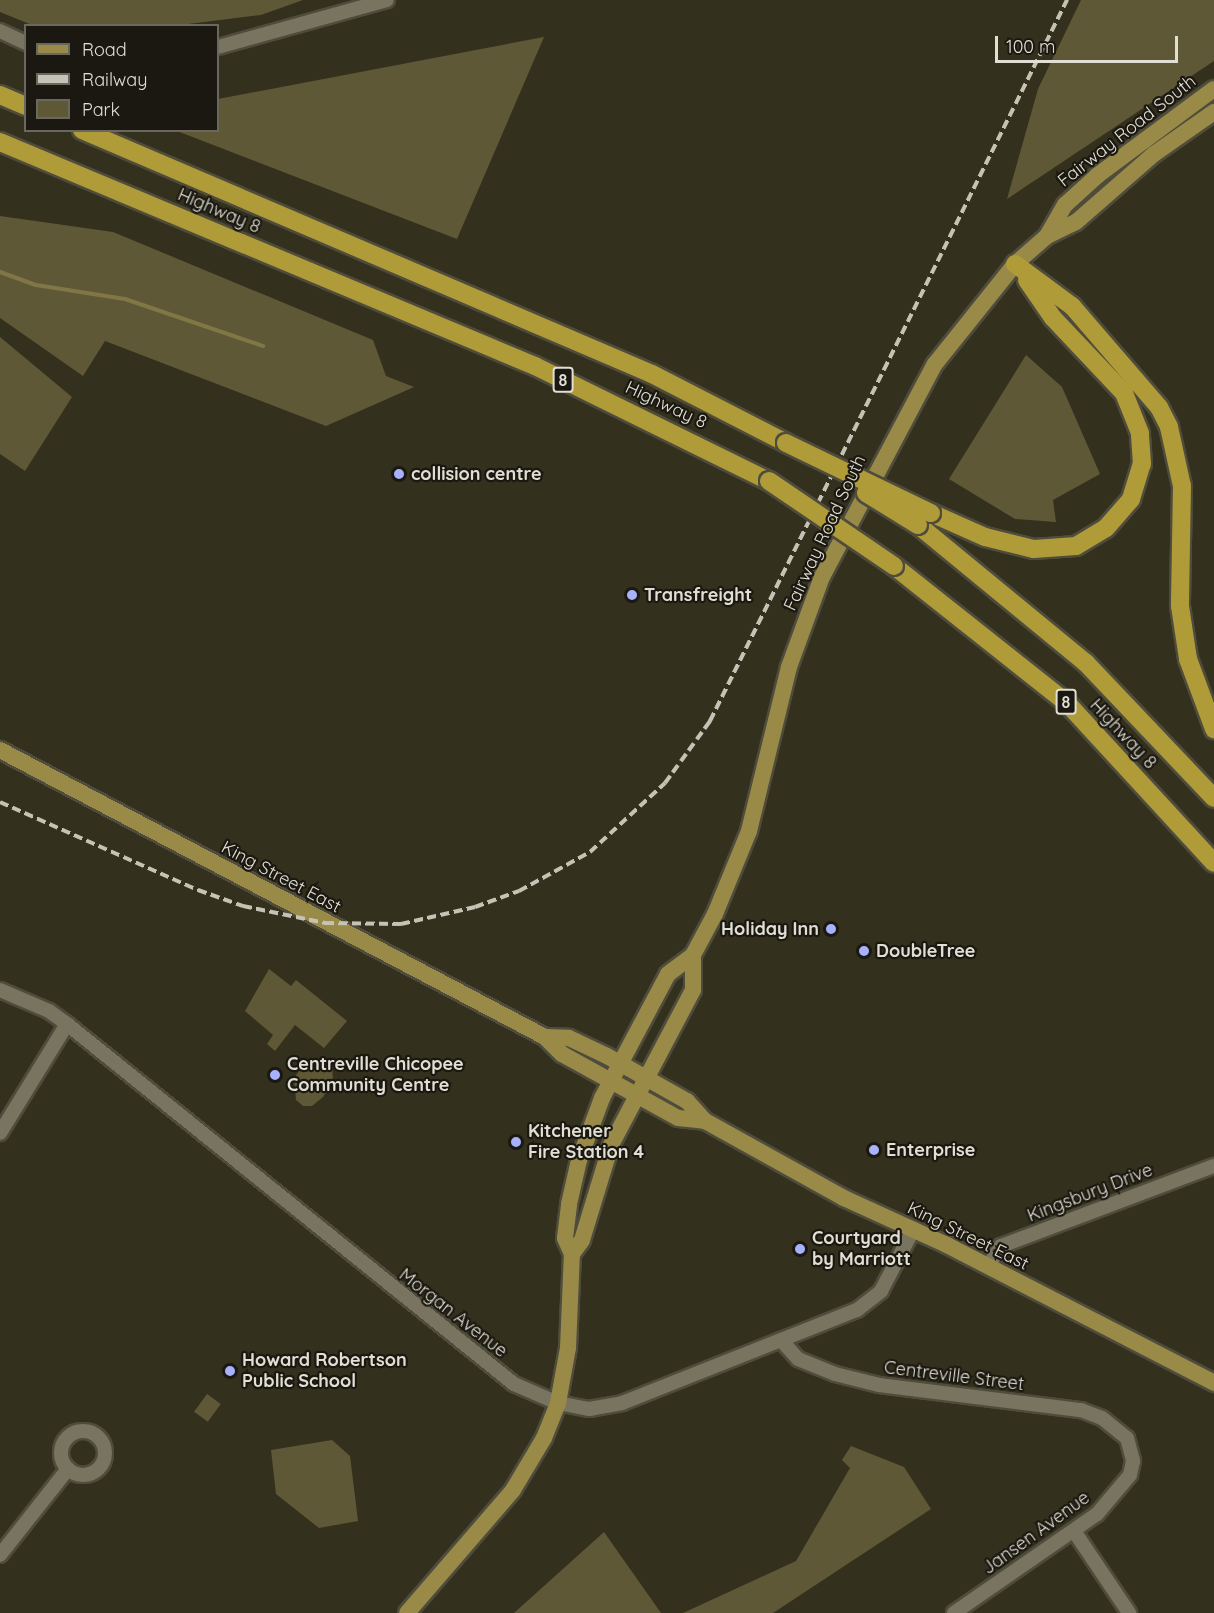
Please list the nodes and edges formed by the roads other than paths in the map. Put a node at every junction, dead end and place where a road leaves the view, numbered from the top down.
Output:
1 (387, 0) edge
2 (0, 31) edge
3 (24, 41) edge
4 (219, 46) edge
5 (1214, 89) edge
6 (0, 95) edge
7 (24, 105) edge
8 (1214, 112) edge
9 (87, 132) edge
10 (0, 142) edge
11 (1047, 236) junction
12 (1015, 264) junction
13 (925, 519) junction
14 (1214, 729) edge
15 (0, 750) edge
16 (1214, 798) edge
17 (1214, 864) edge
18 (693, 955) junction
19 (0, 990) edge
20 (67, 1024) junction
21 (544, 1037) junction
22 (621, 1064) junction
23 (645, 1077) junction
24 (612, 1080) junction
25 (637, 1094) junction
26 (705, 1121) junction
27 (0, 1133) edge
28 (1214, 1166) edge
29 (914, 1230) junction
30 (572, 1254) junction
31 (988, 1266) junction
32 (781, 1341) junction
33 (1214, 1383) edge
34 (558, 1403) junction
35 (1127, 1438) joint
36 (68, 1469) dead end
37 (1074, 1531) junction
38 (0, 1555) edge
39 (407, 1613) edge
40 (954, 1613) edge
41 (1129, 1613) edge

1 - 4 street
2 - 3 street
5 - 11 main road, Fairway Road South
6 - 7 highway
8 - 11 main road, Fairway Road South
9 - 13 highway, Highway 8 / 8, bridge
10 - 17 highway, Highway 8 / 8, bridge
11 - 12 main road, Fairway Road South
12 - 13 highway
12 - 14 highway
12 - 18 main road, Fairway Road South
13 - 16 highway, Highway 8 / 8
15 - 21 main road, King Street East
18 - 22 main road, Fairway Road South
18 - 23 main road, Fairway Road South
19 - 20 street, Morgan Avenue
20 - 27 street
20 - 34 street, Morgan Avenue
21 - 22 main road, King Street East
21 - 24 main road, King Street East
22 - 23 main road, King Street East
22 - 24 main road, Fairway Road South
23 - 25 main road, Fairway Road South
23 - 26 main road, King Street East
24 - 25 main road, King Street East
24 - 30 main road, Fairway Road South
25 - 26 main road, King Street East
25 - 30 main road, Fairway Road South
26 - 29 main road, King Street East
28 - 31 street, Kingsbury Drive
29 - 31 main road, King Street East
29 - 32 street, Morgan Avenue
30 - 34 main road
31 - 33 main road, King Street East
32 - 34 street, Morgan Avenue
32 - 35 street, Centreville Street
34 - 39 main road
35 - 37 street, Jansen Avenue
36 - 38 street
37 - 40 street, Jansen Avenue
37 - 41 street

